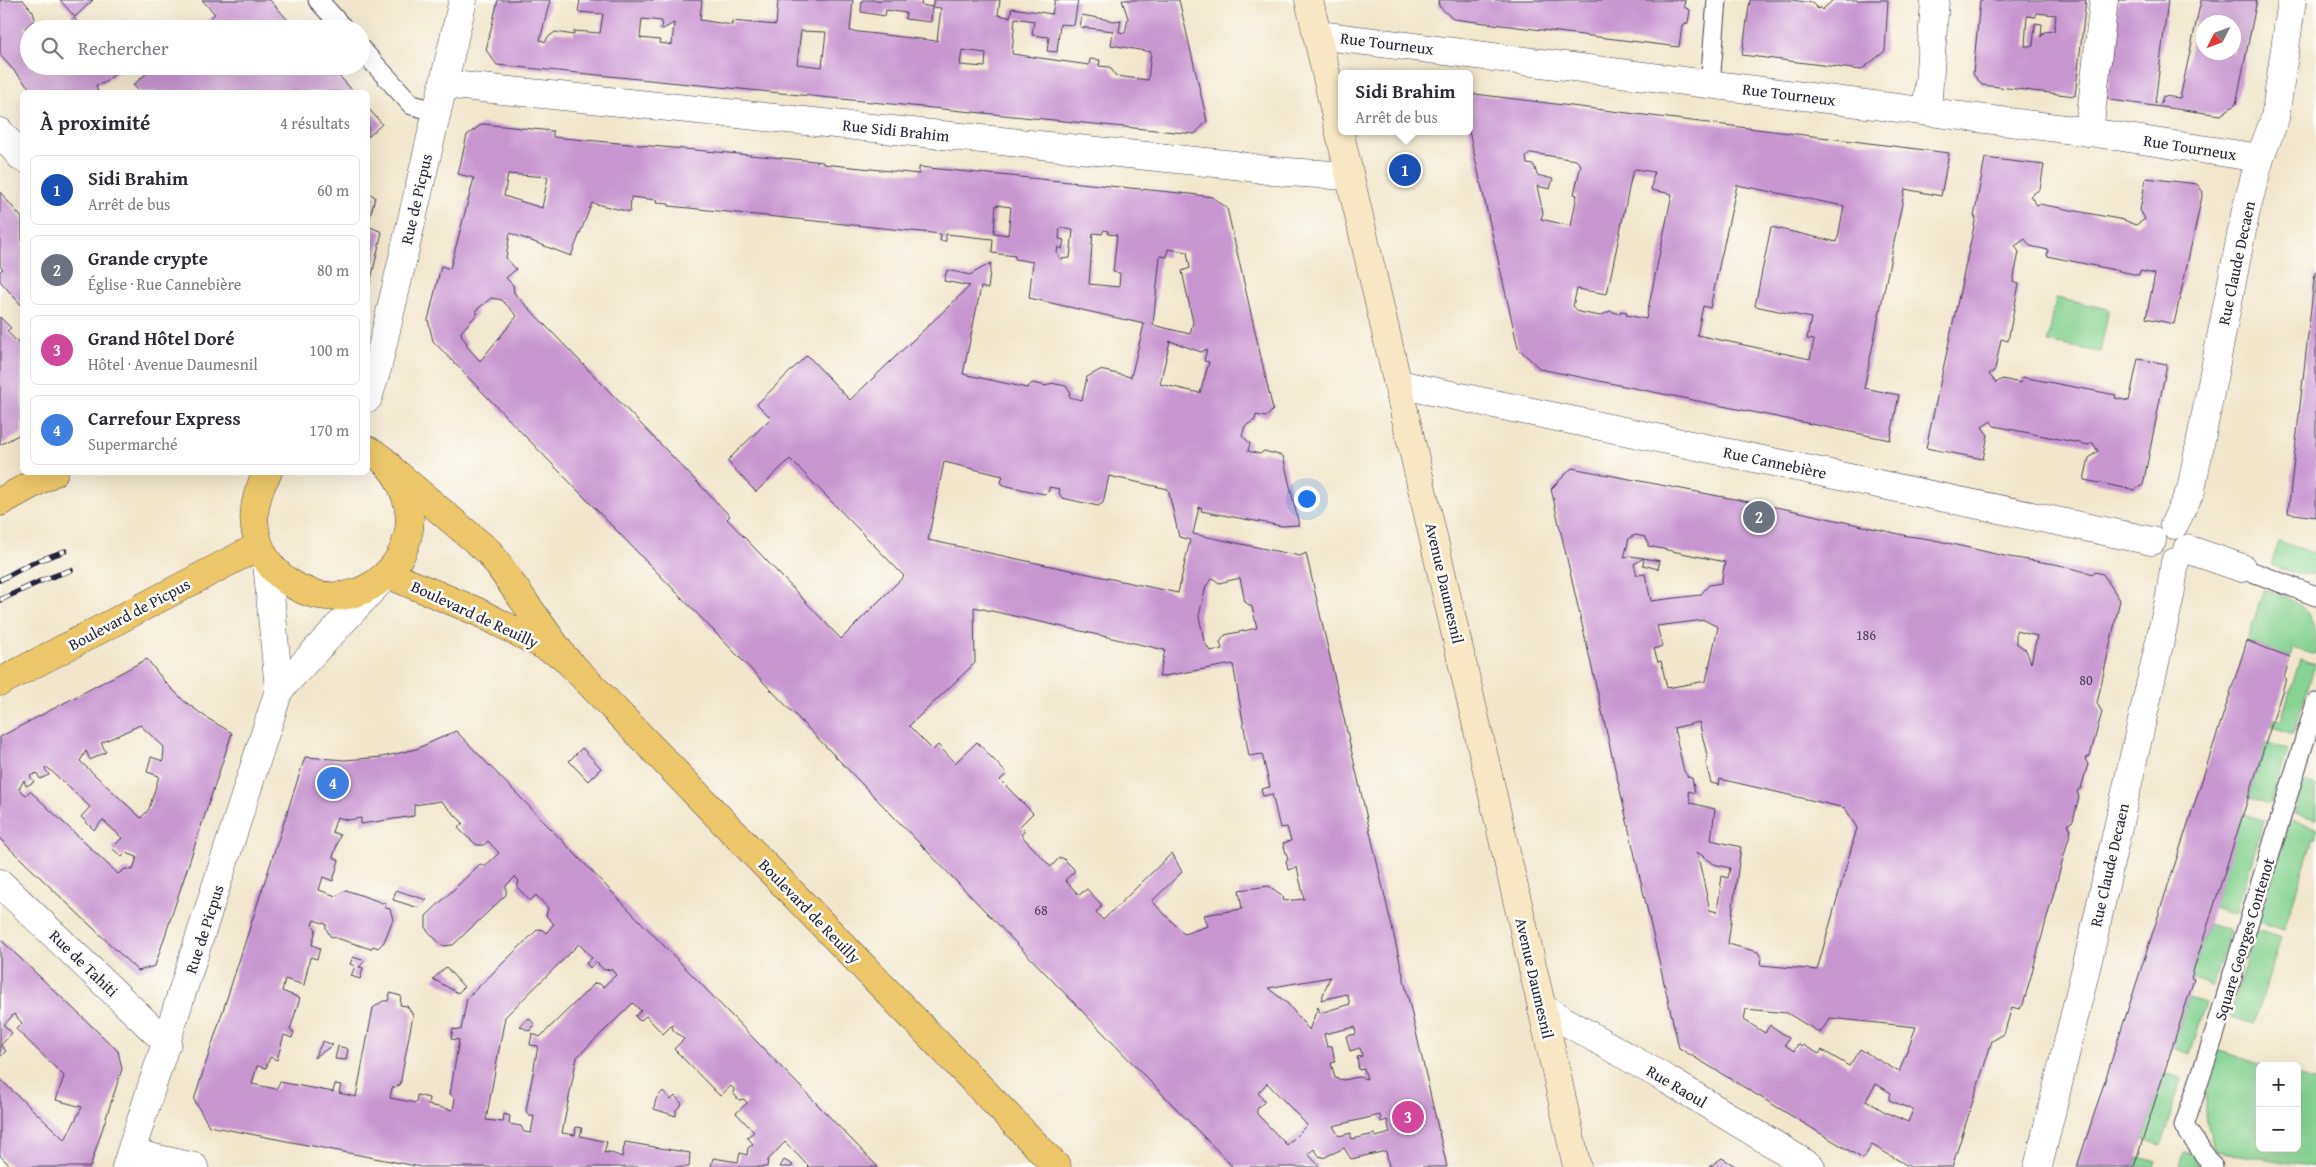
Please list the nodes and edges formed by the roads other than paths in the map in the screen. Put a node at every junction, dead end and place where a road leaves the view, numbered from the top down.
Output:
1 (318, 0) edge
2 (463, 0) edge
3 (1310, 0) edge
4 (1718, 0) edge
5 (1936, 0) edge
6 (2104, 0) edge
7 (2292, 0) edge
8 (336, 20) edge
9 (1318, 35) junction
10 (370, 59) edge
11 (443, 84) junction
12 (1710, 84) junction
13 (436, 111) junction
14 (1926, 111) junction
15 (1338, 126) edge
16 (0, 132) edge
17 (2089, 132) junction
18 (1340, 135) edge
19 (20, 156) edge
20 (2260, 158) junction
21 (1349, 176) junction
22 (1398, 384) junction
23 (370, 392) edge
24 (370, 451) edge
25 (396, 473) junction
26 (49, 475) edge
27 (266, 475) edge
28 (0, 502) edge
29 (2174, 525) junction
30 (2152, 541) junction
31 (263, 554) junction
32 (2181, 556) junction
33 (2242, 568) joint
34 (387, 574) junction
35 (2316, 596) edge
36 (563, 656) junction
37 (0, 682) edge
38 (279, 690) junction
39 (2316, 703) edge
40 (0, 883) edge
41 (1542, 1008) junction
42 (167, 1043) junction
43 (129, 1160) edge
44 (194, 1167) edge
45 (1057, 1167) edge
46 (1577, 1167) edge
47 (1811, 1167) edge
48 (2038, 1167) edge
49 (2213, 1167) edge

1 - 8 lane
2 - 11 street, Rue de Picpus
3 - 9 main road, Avenue Daumesnil
4 - 12 lane
5 - 14 street
6 - 17 street
7 - 20 street, Rue Claude Decaen
9 - 12 street, Rue Tourneux
9 - 15 main road, Avenue Daumesnil
10 - 13 lane
11 - 13 street, Rue de Picpus
11 - 21 street, Rue Sidi Brahim
12 - 14 street, Rue Tourneux
13 - 23 street, Rue de Picpus
14 - 17 street, Rue Tourneux
16 - 19 street
17 - 20 street, Rue Tourneux
18 - 21 main road, Avenue Daumesnil
20 - 29 street, Rue Claude Decaen
21 - 22 main road, Avenue Daumesnil
22 - 30 street, Rue Cannebière
22 - 41 main road, Avenue Daumesnil
24 - 25 main road, Rue de Picpus
25 - 34 main road, Rue de Picpus
25 - 36 main road, Boulevard de Reuilly
26 - 28 main road
27 - 31 main road, Rue de Picpus
29 - 30 street
29 - 32 street, Rue Claude Decaen
30 - 32 street
31 - 34 main road, Rue de Picpus
31 - 37 main road, Boulevard de Picpus
31 - 38 street, Rue de Picpus
32 - 33 street
32 - 48 street, Rue Claude Decaen
33 - 35 lane
34 - 36 main road, Boulevard de Reuilly
34 - 38 street, Rue de Picpus
36 - 45 main road, Boulevard de Reuilly
38 - 42 street, Rue de Picpus
39 - 49 lane, Square Georges Contenot
40 - 42 street, Rue de Tahiti
41 - 46 main road, Avenue Daumesnil
41 - 47 street, Rue Raoul
42 - 43 street, Rue de Picpus
43 - 44 street

